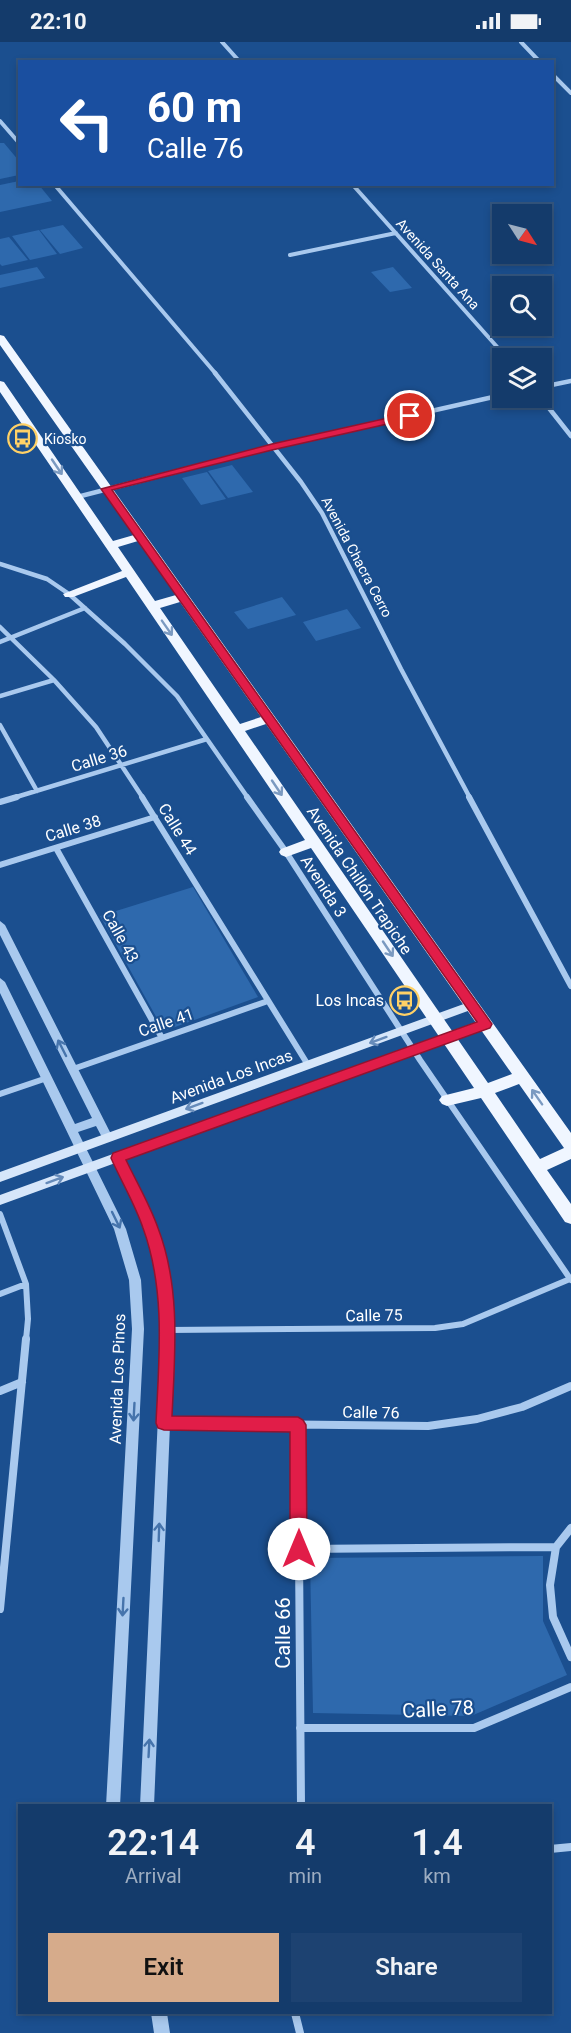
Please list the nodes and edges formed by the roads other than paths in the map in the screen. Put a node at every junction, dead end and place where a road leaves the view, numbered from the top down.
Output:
1 (222, 42) edge
2 (520, 42) edge
3 (238, 60) edge
4 (538, 60) edge
5 (554, 76) edge
6 (571, 93) edge
7 (0, 121) edge
8 (18, 142) edge
9 (56, 186) edge
10 (354, 186) edge
11 (396, 233) junction
12 (290, 255) dead end
13 (0, 338) edge
14 (498, 348) edge
15 (5, 354) edge
16 (571, 381) edge
17 (552, 385) edge
18 (15, 386) edge
19 (492, 397) edge
20 (549, 408) edge
21 (571, 436) edge
22 (272, 447) junction
23 (106, 489) junction
24 (77, 497) junction
25 (141, 537) junction
26 (111, 546) junction
27 (0, 564) edge
28 (129, 572) junction
29 (69, 594) junction
30 (184, 597) junction
31 (152, 606) junction
32 (85, 608) junction
33 (0, 627) edge
34 (12, 639) junction
35 (0, 642) edge
36 (54, 680) junction
37 (0, 696) edge
38 (269, 719) junction
39 (0, 725) edge
40 (237, 729) junction
41 (207, 740) junction
42 (122, 765) junction
43 (37, 791) junction
44 (0, 802) edge
45 (155, 818) junction
46 (314, 842) junction
47 (56, 848) junction
48 (286, 852) junction
49 (0, 865) edge
50 (0, 925) edge
51 (0, 982) edge
52 (571, 986) edge
53 (268, 1001) junction
54 (472, 1005) junction
55 (435, 1019) junction
56 (485, 1024) junction
57 (402, 1031) junction
58 (162, 1038) junction
59 (448, 1038) junction
60 (414, 1050) junction
61 (308, 1065) junction
62 (73, 1069) junction
63 (522, 1076) junction
64 (47, 1078) junction
65 (485, 1091) junction
66 (0, 1094) edge
67 (447, 1100) junction
68 (99, 1120) junction
69 (72, 1130) junction
70 (108, 1138) junction
71 (571, 1145) edge
72 (81, 1147) junction
73 (571, 1152) edge
74 (118, 1158) junction
75 (91, 1167) junction
76 (537, 1167) junction
77 (0, 1176) edge
78 (0, 1200) edge
79 (0, 1214) edge
80 (571, 1216) edge
81 (571, 1279) edge
82 (26, 1284) junction
83 (0, 1294) edge
84 (168, 1330) junction
85 (22, 1382) junction
86 (571, 1386) edge
87 (0, 1391) edge
88 (164, 1423) junction
89 (298, 1425) junction
90 (571, 1528) edge
91 (556, 1546) junction
92 (299, 1549) junction
93 (0, 1609) edge
94 (571, 1657) edge
95 (571, 1688) edge
96 (300, 1728) junction
97 (113, 1804) edge
98 (147, 1804) edge
99 (301, 1804) edge
100 (571, 1847) edge
101 (552, 1849) edge
102 (159, 2014) edge
103 (295, 2014) edge
104 (162, 2033) edge
105 (300, 2033) edge

1 - 3 street
2 - 4 street
5 - 6 street
7 - 8 street
9 - 22 street, Avenida Chacra Cerro
10 - 11 street, Avenida Santa Ana
11 - 12 street
11 - 14 street, Avenida Santa Ana
13 - 15 main road, Avenida Chillón Trapiche
15 - 18 main road, Avenida Chillón Trapiche
16 - 17 street
18 - 23 main road, Avenida Chillón Trapiche
18 -> 24 main road, Avenida Chillón Trapiche
19 - 22 street
20 - 21 street
22 - 23 street
22 - 52 street, Avenida Chacra Cerro
23 - 24 street
23 - 25 main road, Avenida Chillón Trapiche
24 - 26 main road, Avenida Chillón Trapiche
25 - 26 main road
25 - 30 main road, Avenida Chillón Trapiche
26 - 28 main road, Avenida Chillón Trapiche
27 - 29 street, Avenida 3
28 - 29 main road
28 - 31 main road, Avenida Chillón Trapiche
29 - 32 street, Avenida 3
30 - 31 main road
30 - 38 main road, Avenida Chillón Trapiche
31 -> 40 main road, Avenida Chillón Trapiche
32 - 34 street
32 - 41 street, Avenida 3
33 - 34 street, Calle 44
34 - 35 street
34 - 36 street, Calle 44
36 - 37 street
36 - 42 street, Calle 44
38 - 40 main road
38 - 54 main road, Avenida Chillón Trapiche
39 - 43 street
40 -> 46 main road, Avenida Chillón Trapiche
41 - 42 street, Calle 36
41 - 48 street, Avenida 3
42 - 43 street, Calle 36
42 - 45 street, Calle 44
43 - 44 street, Calle 36
45 - 47 street, Calle 38
45 - 53 street, Calle 44
46 - 48 main road
46 -> 55 main road, Avenida Chillón Trapiche
47 - 49 street, Calle 38
47 - 58 street, Calle 43
48 - 57 street, Avenida 3
62 -> 50 street
51 - 64 street, Avenida Los Pinos
53 - 58 street, Calle 41
53 - 61 street, Calle 44
54 - 55 main road, Avenida Los Incas
54 - 56 main road, Avenida Chillón Trapiche
55 - 57 main road, Avenida Los Incas
55 - 59 main road, Avenida Chillón Trapiche
56 - 59 main road
56 - 63 main road, Avenida Chillón Trapiche
57 - 60 street, Avenida 3
57 -> 61 main road, Avenida Los Incas
58 - 62 street, Calle 41
59 - 60 main road
59 - 65 main road, Avenida Chillón Trapiche
60 - 67 street, Avenida 3
60 - 74 main road
61 -> 70 main road, Avenida Los Incas
62 - 68 street
63 - 65 main road
71 -> 63 main road, Avenida Chillón Trapiche
64 - 66 street
64 - 69 street, Avenida Los Pinos
65 - 67 main road
65 - 76 main road, Avenida Chillón Trapiche
67 - 81 street, Avenida 3
68 - 69 street
68 - 70 street
69 - 72 street, Avenida Los Pinos
70 - 72 main road, Avenida Los Incas
72 - 75 street, Avenida Los Pinos
72 - 77 main road, Avenida Los Incas
73 - 76 main road
74 - 75 main road
74 - 84 street
78 -> 75 main road
75 -> 97 street, Avenida Los Pinos
76 - 80 main road, Avenida Chillón Trapiche
79 - 82 street
81 - 84 street, Calle 75
82 - 83 street
82 - 85 street
84 - 88 street
85 - 87 street
85 - 93 street
86 - 89 street, Calle 76
88 - 89 street, Calle 76
98 -> 88 street
89 - 92 street, Calle 66
90 - 91 street
91 - 92 street
91 - 94 street
92 - 96 street, Calle 66
95 - 96 street, Calle 78
96 - 99 street, Calle 66
100 - 101 street
102 - 104 street
103 - 105 street

